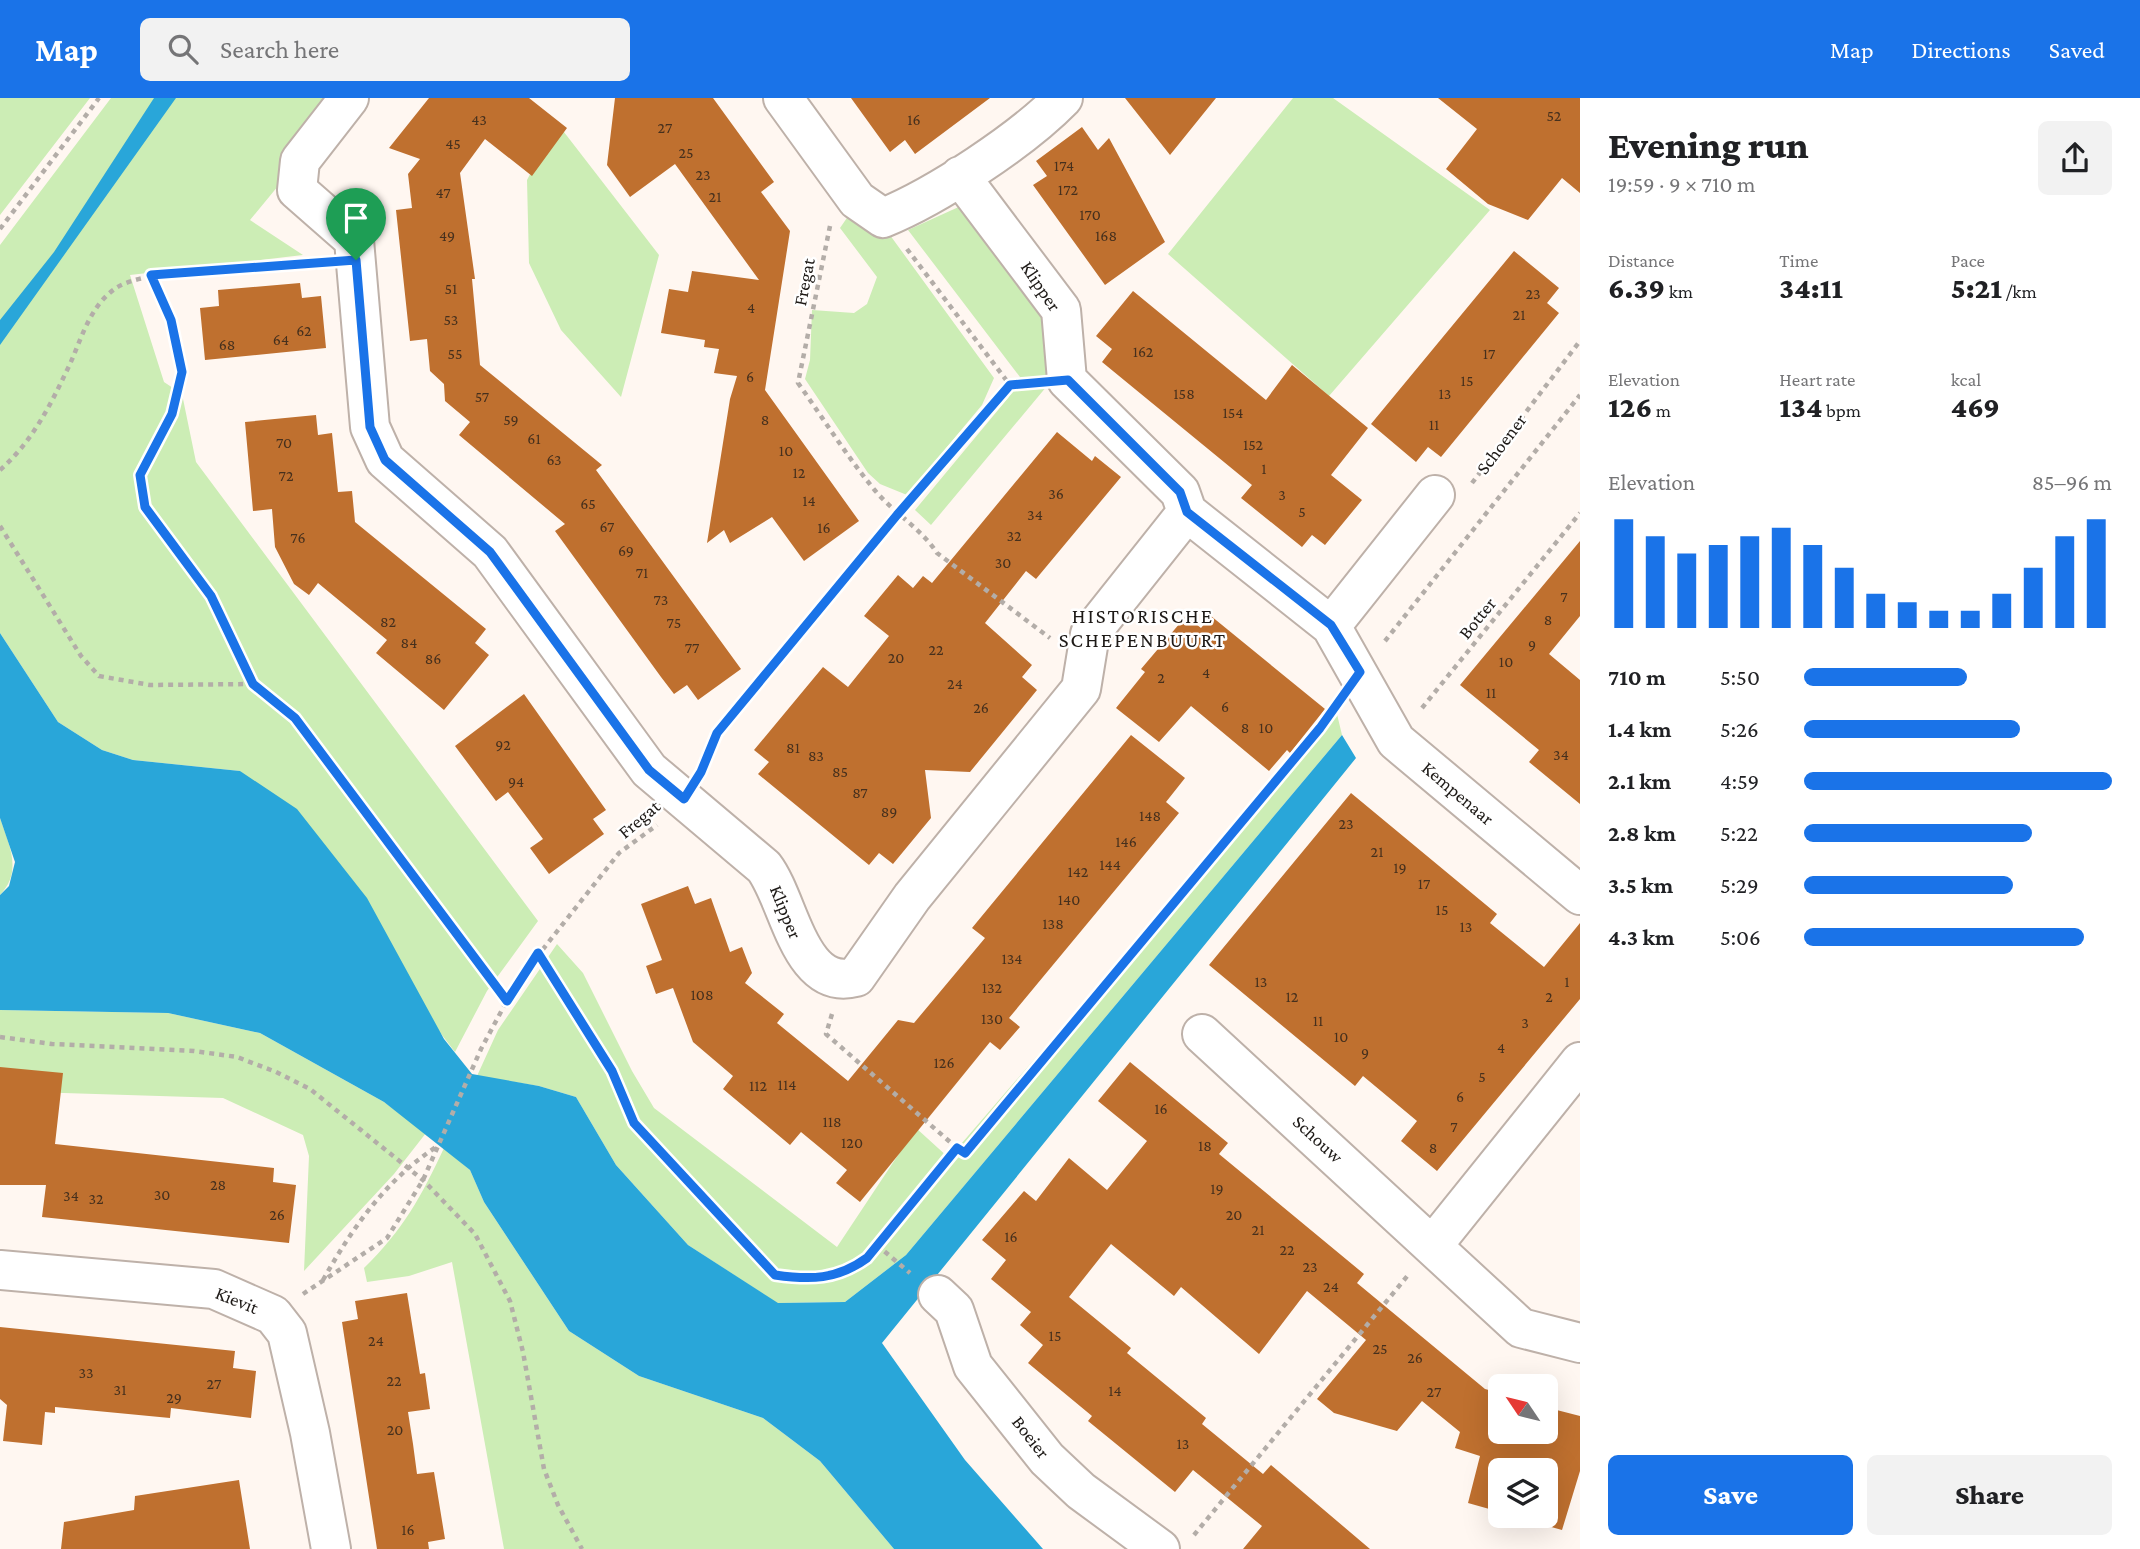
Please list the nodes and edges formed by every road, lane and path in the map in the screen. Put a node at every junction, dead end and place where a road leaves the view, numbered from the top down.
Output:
1 (99, 98) edge
2 (349, 98) edge
3 (783, 98) edge
4 (1063, 98) edge
5 (960, 176) junction
6 (870, 209) junction
7 (0, 229) edge
8 (356, 260) junction
9 (151, 275) junction
10 (1580, 341) edge
11 (1068, 380) junction
12 (1010, 385) junction
13 (1580, 395) edge
14 (0, 470) edge
15 (1435, 495) joint
16 (1187, 512) junction
17 (1580, 513) edge
18 (897, 515) junction
19 (0, 526) edge
20 (1331, 625) junction
21 (1084, 664) junction
22 (1360, 672) junction
23 (253, 684) junction
24 (1396, 741) junction
25 (684, 799) junction
26 (1580, 895) edge
27 (538, 953) junction
28 (842, 981) junction
29 (507, 1001) junction
30 (1202, 1034) dead end
31 (0, 1037) edge
32 (1580, 1062) edge
33 (437, 1146) junction
34 (957, 1148) junction
35 (405, 1167) junction
36 (423, 1180) junction
37 (877, 1245) junction
38 (1433, 1245) junction
39 (890, 1256) dead end
40 (0, 1270) edge
41 (938, 1295) dead end
42 (1580, 1343) edge
43 (1175, 1544) edge
44 (331, 1549) edge
45 (582, 1549) edge

1 - 7 path
2 - 8 street, Klipper
3 - 6 street
4 - 5 street
5 - 6 street
5 - 11 street, Klipper
6 - 12 path
6 - 18 path, Fregat
8 - 9 path
8 - 25 street, Klipper
9 - 14 path
9 - 23 path
10 - 15 path, Schoener
11 - 12 path
11 - 16 street
12 - 18 path, Fregat
13 - 22 path
15 - 20 street
16 - 20 street
16 - 21 street
17 - 24 path, Botter
18 - 21 path, Fregat
18 - 25 path, Fregat
19 - 23 path
20 - 22 street
21 - 28 street
22 - 24 street, Kempenaar
22 - 34 path
23 - 29 path
24 - 26 street, Kempenaar
25 - 27 path, Fregat
25 - 28 street, Klipper
27 - 29 path, Fregat
27 - 37 path
28 - 34 path
29 - 33 path, Fregat
30 - 38 street, Schouw
31 - 35 path
32 - 38 street
33 - 35 path
33 - 36 path, Fregat
34 - 37 path
35 - 36 path
35 - 36 path, Fregat
36 - 45 path
37 - 39 path
38 - 42 street, Schouw
38 - 43 path
40 - 44 street, Kievit
41 - 43 street, Boeier

